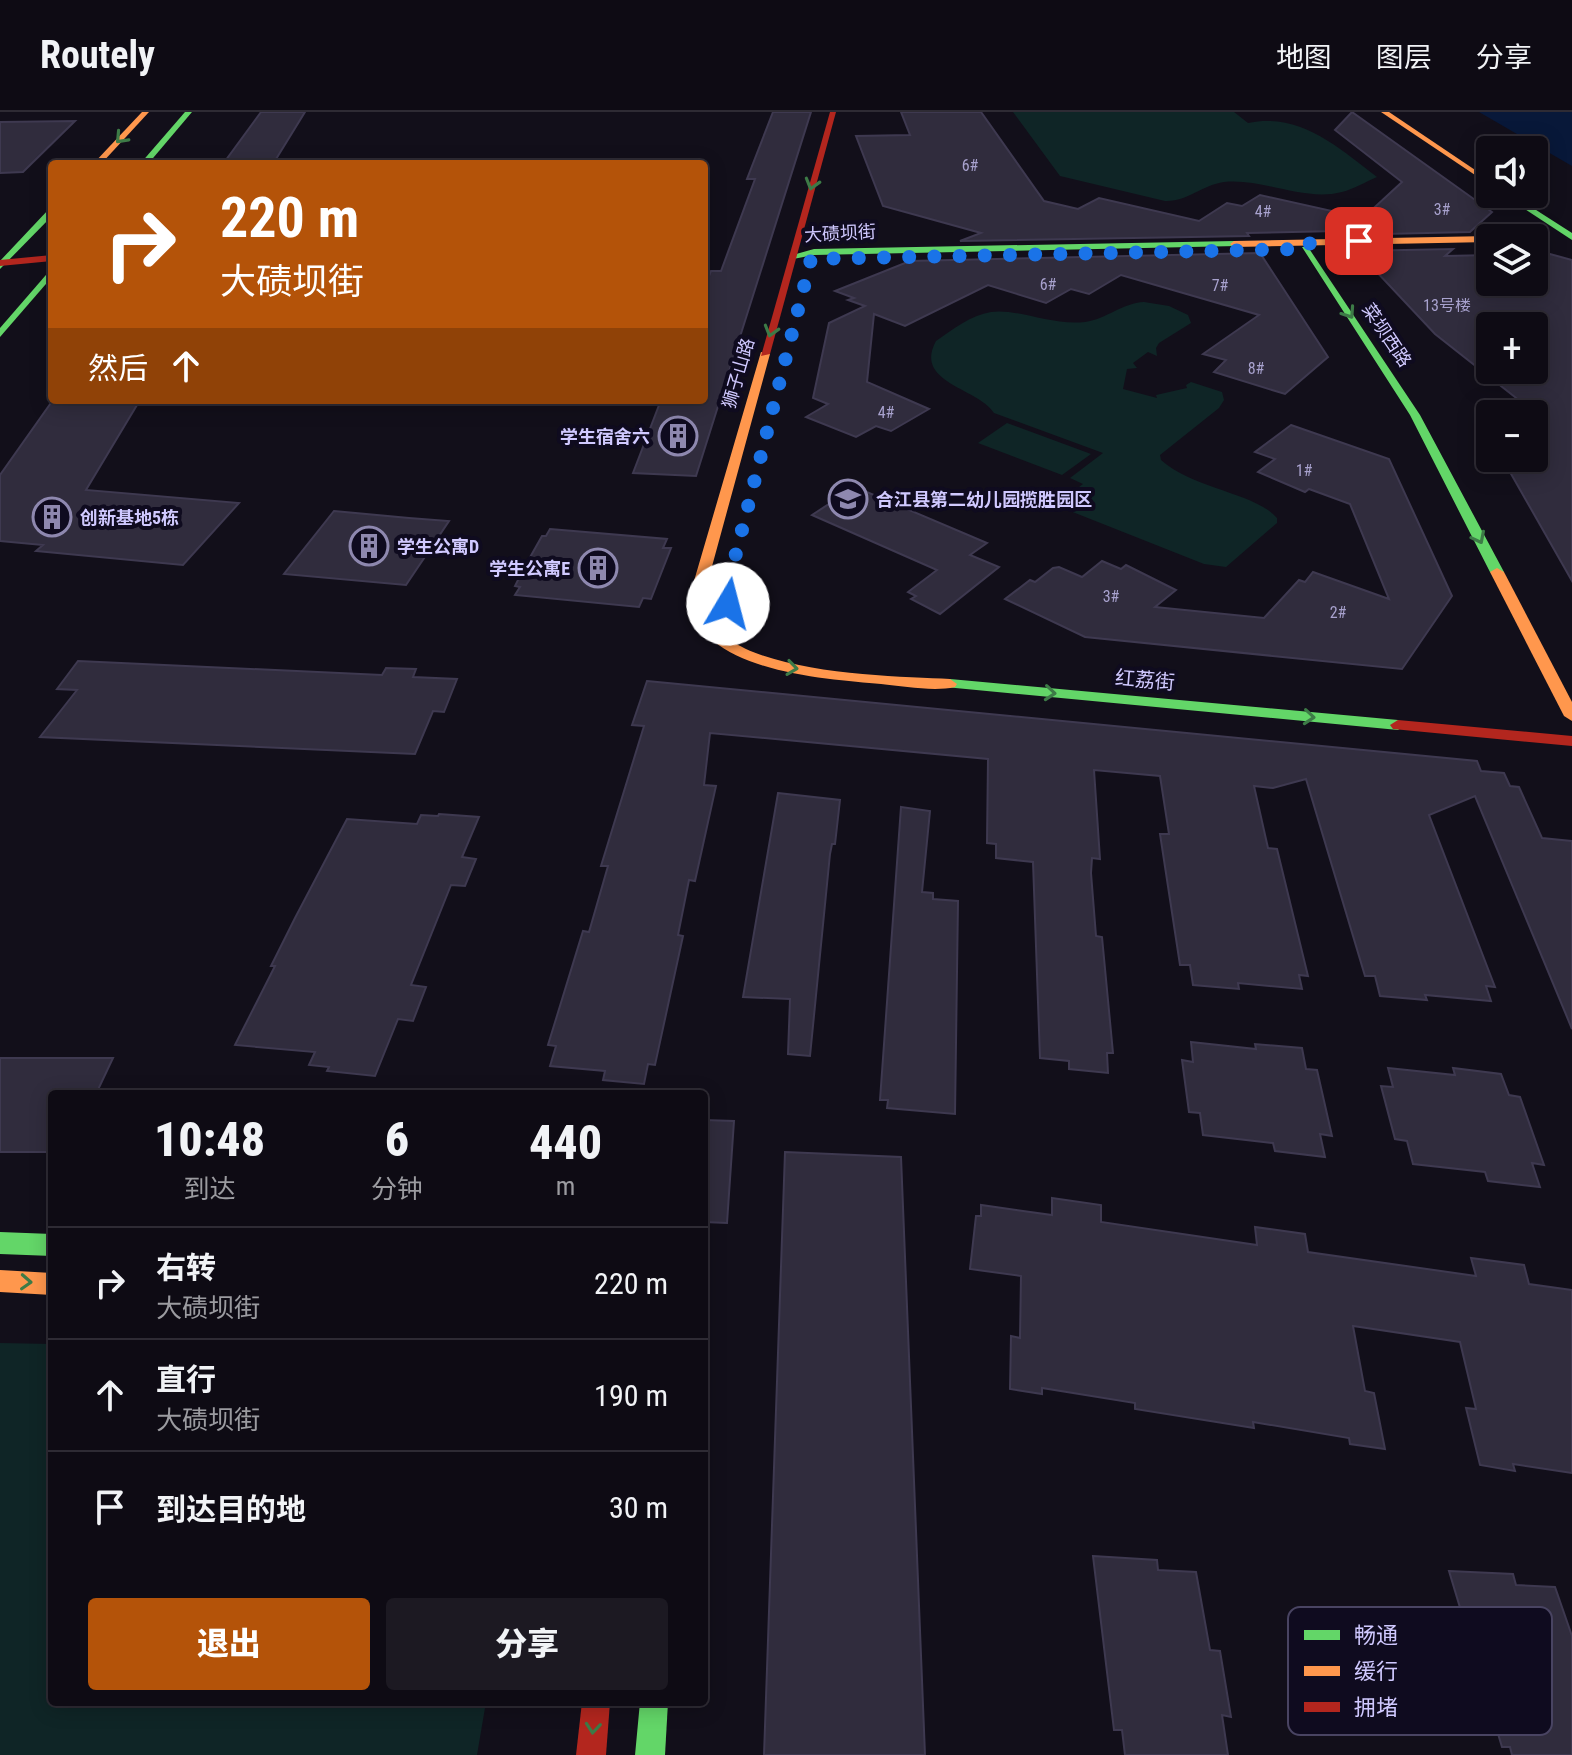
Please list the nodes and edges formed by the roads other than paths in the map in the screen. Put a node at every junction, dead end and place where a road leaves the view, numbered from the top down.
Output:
1 (146, 112) edge
2 (189, 112) edge
3 (833, 112) edge
4 (848, 112) edge
5 (1384, 112) edge
6 (1398, 112) edge
7 (101, 160) edge
8 (147, 160) edge
9 (1476, 164) edge
10 (1476, 174) edge
11 (1527, 208) edge
12 (1544, 208) edge
13 (45, 226) edge
14 (1572, 226) edge
15 (1572, 237) edge
16 (1476, 240) edge
17 (1572, 244) edge
18 (1476, 245) edge
19 (1314, 246) junction
20 (48, 257) edge
21 (3, 260) edge
22 (806, 261) junction
23 (48, 276) edge
24 (1354, 289) dead end
25 (34, 292) junction
26 (11, 293) dead end
27 (0, 334) edge
28 (720, 640) joint
29 (940, 665) dead end
30 (1572, 716) edge
31 (1572, 723) edge
32 (1572, 741) edge
33 (0, 1243) edge
34 (48, 1245) edge
35 (0, 1281) edge
36 (48, 1284) edge
37 (596, 1706) edge
38 (654, 1706) edge
39 (591, 1755) edge
40 (650, 1755) edge

1 -> 7 street
2 - 8 street
3 -> 22 street, 狮子山路
4 - 22 street, 狮子山路
5 - 10 street
6 - 9 street
11 - 15 street
12 - 14 street
13 - 21 street
15 - 17 street
16 - 19 street, 大碛坝街
18 - 19 street, 大碛坝街
19 - 22 street, 大碛坝街
19 - 24 street, 菜坝西路
19 -> 30 street, 菜坝西路
20 - 21 street
22 -> 28 street, 狮子山路
23 - 25 street
25 - 26 street
25 - 27 street
28 -> 32 street, 红荔街
29 - 31 street, 红荔街
33 - 34 street
35 -> 36 street
37 -> 39 street
38 - 40 street

